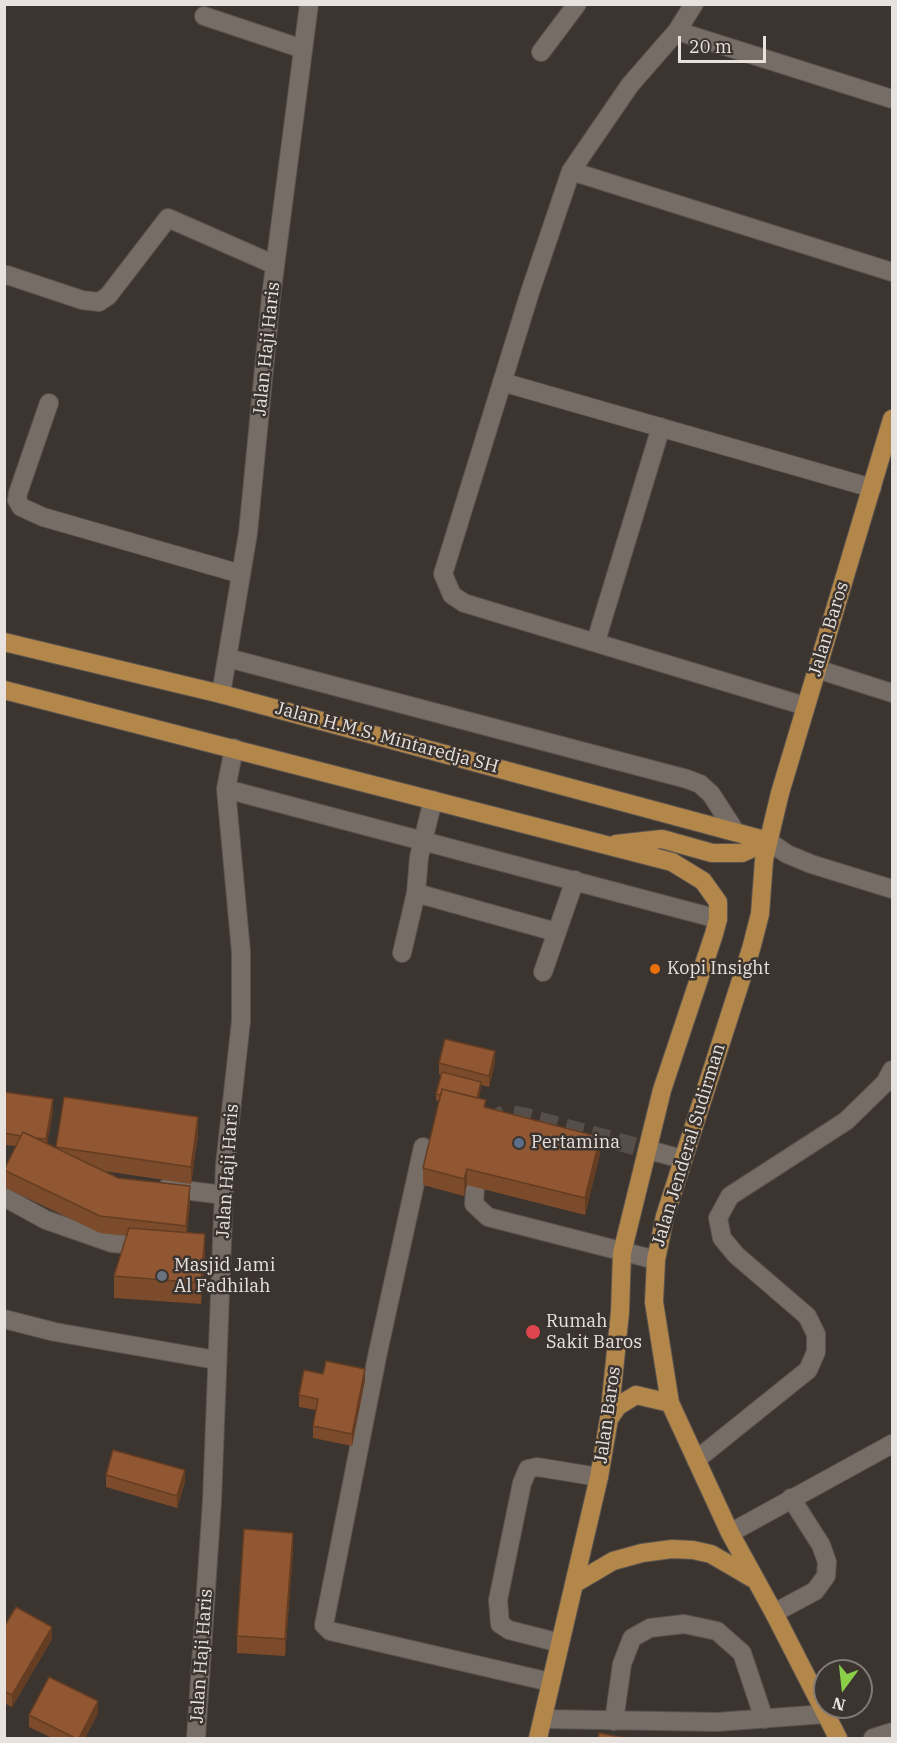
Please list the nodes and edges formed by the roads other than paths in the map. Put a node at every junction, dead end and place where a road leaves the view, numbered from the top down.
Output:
1 (309, 4) edge
2 (577, 4) edge
3 (694, 4) edge
4 (204, 16) dead end
5 (677, 31) junction
6 (303, 49) junction
7 (541, 52) dead end
8 (892, 99) edge
9 (571, 171) junction
10 (275, 265) junction
11 (892, 272) edge
12 (7, 275) dead end
13 (502, 382) junction
14 (49, 403) dead end
15 (892, 419) edge
16 (661, 427) junction
17 (872, 488) junction
18 (242, 574) junction
19 (596, 641) junction
20 (4, 642) edge
21 (228, 658) junction
22 (817, 669) junction
23 (4, 690) edge
24 (892, 693) edge
25 (221, 694) junction
26 (805, 706) junction
27 (234, 748) junction
28 (226, 789) junction
29 (433, 800) junction
30 (735, 831) junction
31 (423, 840) junction
32 (768, 841) junction
33 (606, 845) junction
34 (575, 880) junction
35 (892, 890) edge
36 (416, 893) junction
37 (718, 919) junction
38 (556, 932) junction
39 (402, 953) dead end
40 (543, 972) dead end
41 (892, 1070) edge
42 (423, 1147) dead end
43 (649, 1150) junction
44 (682, 1159) junction
45 (147, 1185) edge
46 (475, 1188) edge
47 (224, 1195) junction
48 (4, 1197) edge
49 (167, 1248) edge
50 (200, 1251) edge
51 (622, 1252) junction
52 (222, 1253) junction
53 (656, 1260) junction
54 (4, 1319) edge
55 (216, 1360) junction
56 (670, 1403) junction
57 (609, 1419) junction
58 (892, 1444) edge
59 (696, 1460) junction
60 (599, 1477) junction
61 (791, 1498) junction
62 (730, 1533) junction
63 (753, 1579) junction
64 (574, 1584) junction
65 (774, 1612) junction
66 (560, 1643) junction
67 (550, 1682) junction
68 (813, 1690) edge
69 (813, 1715) edge
70 (543, 1719) junction
71 (764, 1719) junction
72 (828, 1719) edge
73 (614, 1721) junction
74 (892, 1732) edge
75 (196, 1738) edge
76 (538, 1738) edge
77 (838, 1738) edge
78 (873, 1738) edge

1 - 6 street, Jalan Haji Haris
2 - 7 street
3 - 5 street
4 - 6 street
5 - 8 street
5 - 9 street
6 - 10 street, Jalan Haji Haris
9 - 11 street
9 - 13 street
10 - 12 street
10 - 18 street, Jalan Haji Haris
13 - 16 street
13 - 19 street
14 - 18 street
15 - 17 main road, Jalan Baros
16 - 17 street
16 - 19 street
17 - 22 main road, Jalan Baros
18 - 21 street, Jalan Haji Haris
19 - 26 street
20 - 25 main road, Jalan H.M.S. Mintaredja SH
21 - 25 street, Jalan Haji Haris
21 - 30 street
22 - 24 street
22 - 26 main road, Jalan Baros
23 - 27 main road
25 - 30 main road, Jalan H.M.S. Mintaredja SH
26 - 32 main road, Jalan Baros
27 - 28 street, Jalan Haji Haris
27 - 29 main road
28 - 31 street
28 - 47 street, Jalan Haji Haris
29 - 31 street
29 - 33 main road
30 - 32 main road, Jalan H.M.S. Mintaredja SH
31 - 34 street
31 - 36 street
32 - 33 main road
32 - 35 street
32 - 44 main road, Jalan Jenderal Sudirman
33 - 37 main road
34 - 37 street
34 - 38 street
36 - 38 street
36 - 39 street
37 - 43 main road, Jalan Baros
38 - 40 street
41 - 59 street
42 - 67 street
43 - 44 street
43 - 51 main road, Jalan Baros
44 - 53 main road, Jalan Jenderal Sudirman
45 - 47 street
46 - 51 street
47 - 52 street, Jalan Haji Haris
48 - 49 street
50 - 52 street
51 - 53 street
51 - 57 main road, Jalan Baros
52 - 55 street, Jalan Haji Haris
53 - 56 main road, Jalan Jenderal Sudirman
54 - 55 street
55 - 75 street, Jalan Haji Haris
56 - 57 main road
56 - 59 main road, Jalan Jenderal Sudirman
57 - 60 main road, Jalan Baros
58 - 61 street
59 - 62 main road, Jalan Jenderal Sudirman
60 - 64 main road, Jalan Baros
60 - 66 street
61 - 62 street
61 - 65 street
62 - 63 main road, Jalan Jenderal Sudirman
63 - 64 main road
63 - 65 main road, Jalan Jenderal Sudirman
64 - 66 main road, Jalan Baros
65 - 68 main road, Jalan Jenderal Sudirman
66 - 67 main road, Jalan Baros
67 - 70 main road, Jalan Baros
69 - 71 street
70 - 73 street
70 - 76 main road, Jalan Baros
71 - 73 street
71 - 73 street
72 - 77 main road, Jalan Jenderal Sudirman
74 - 78 street

